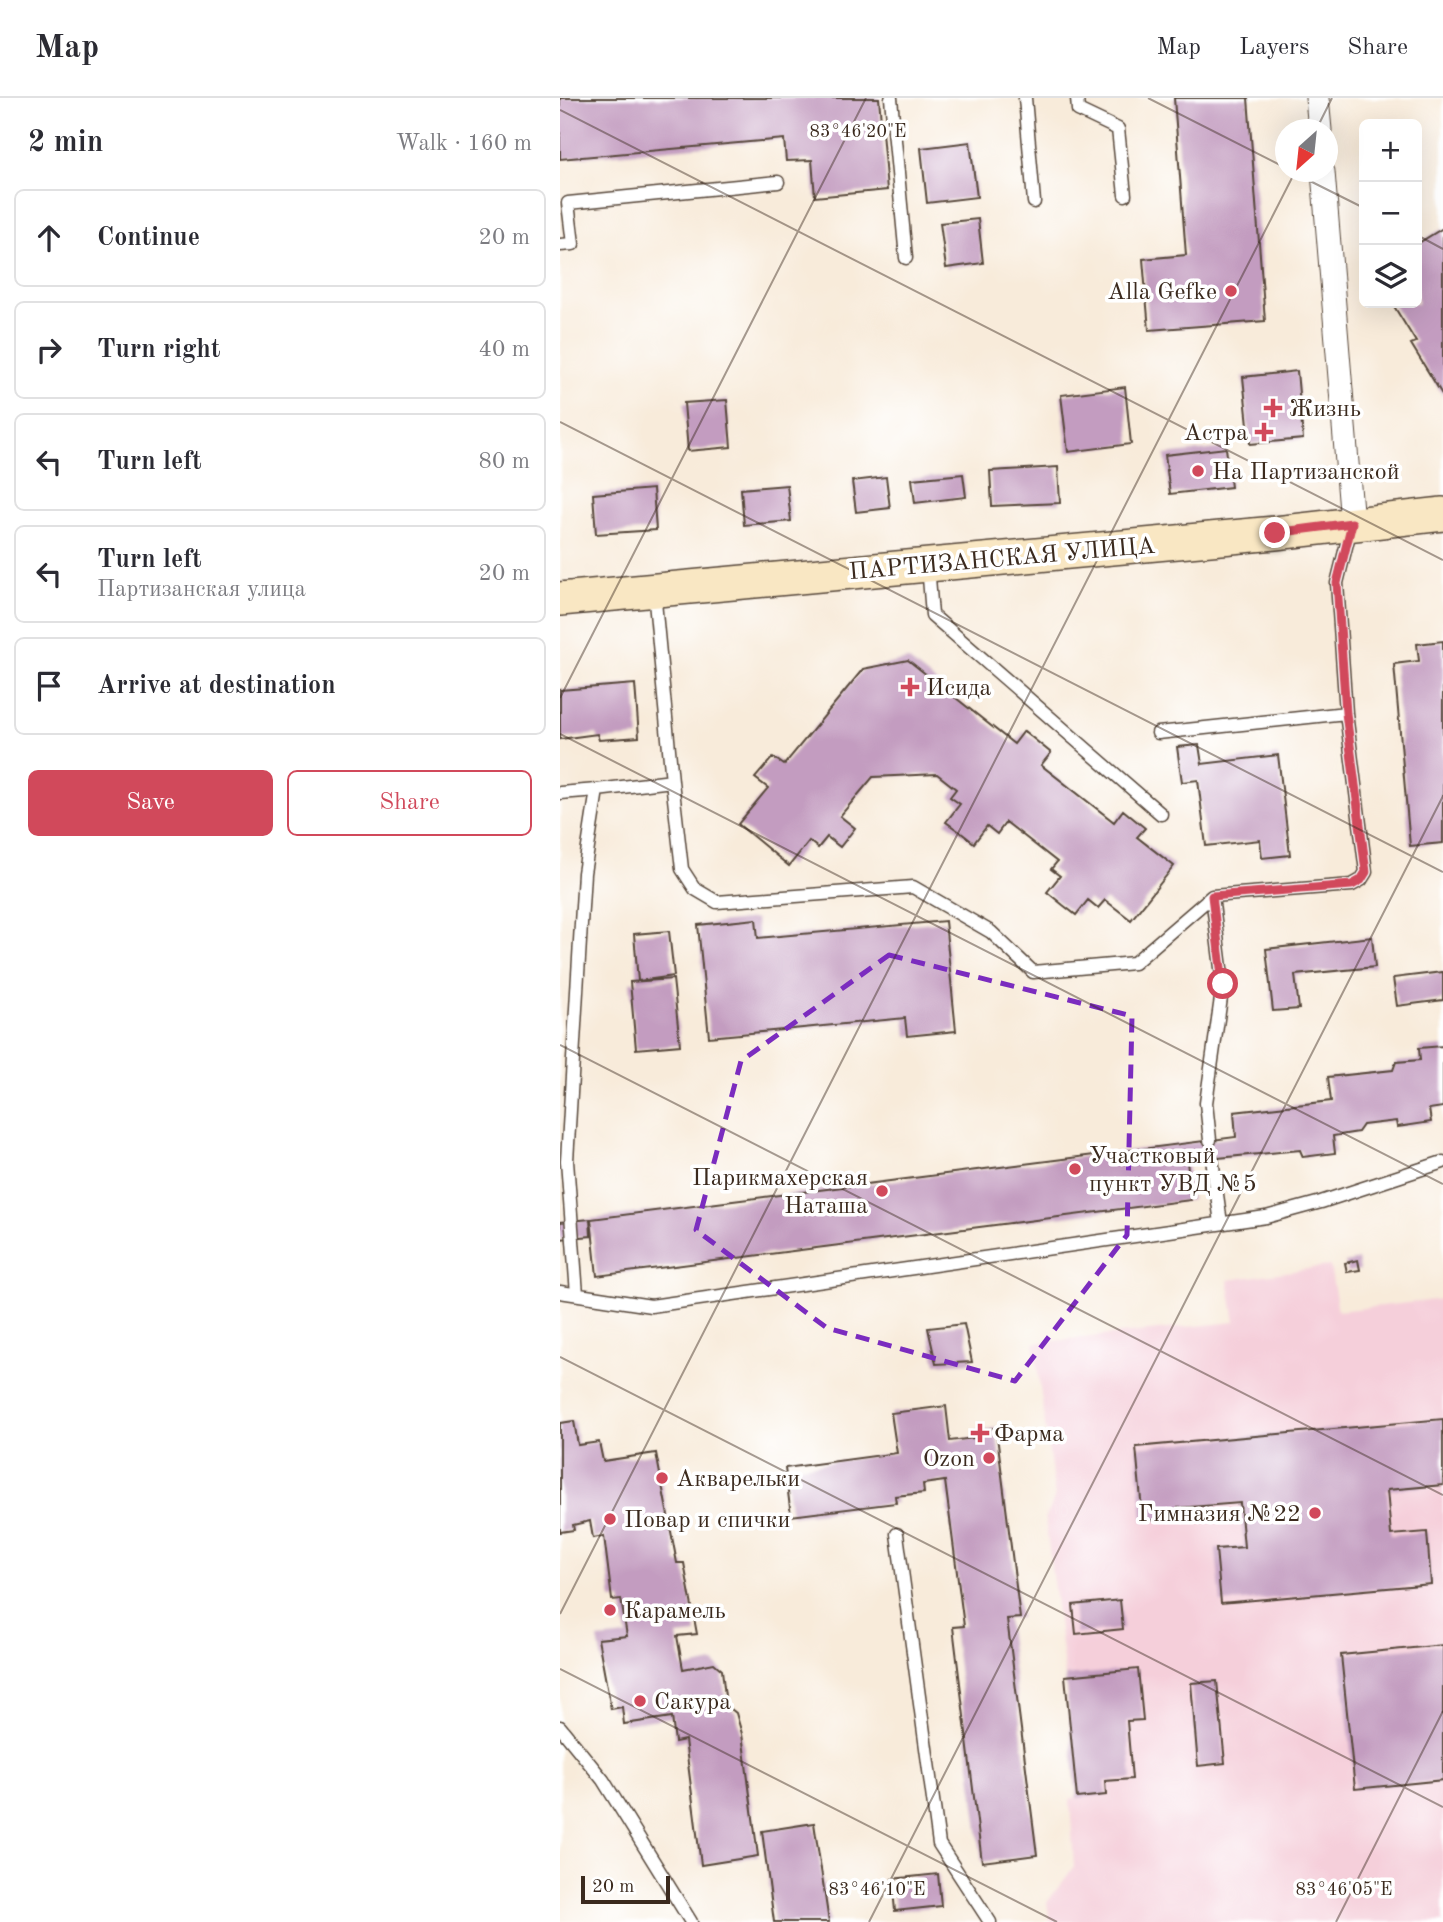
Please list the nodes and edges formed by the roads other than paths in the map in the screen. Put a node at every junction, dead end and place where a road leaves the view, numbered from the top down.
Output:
1 (891, 98) edge
2 (1025, 98) edge
3 (1076, 98) edge
4 (1317, 98) edge
5 (1319, 119) edge
6 (778, 182) dead end
7 (1324, 182) edge
8 (1125, 195) dead end
9 (1034, 202) dead end
10 (560, 245) edge
11 (906, 258) dead end
12 (1443, 514) edge
13 (1352, 523) junction
14 (928, 564) junction
15 (654, 590) junction
16 (560, 599) edge
17 (1346, 713) junction
18 (1158, 733) dead end
19 (673, 781) junction
20 (597, 790) junction
21 (560, 793) edge
22 (1161, 814) dead end
23 (1212, 896) junction
24 (1210, 1140) dead end
25 (1212, 1159) dead end
26 (1443, 1162) edge
27 (1221, 1223) junction
28 (560, 1292) edge
29 (577, 1294) junction
30 (897, 1534) dead end
31 (560, 1727) edge
32 (691, 1922) edge
33 (990, 1922) edge

1 - 11 lane
2 - 9 lane
3 - 8 lane
4 - 5 street
6 - 10 lane
7 - 13 street
12 - 13 main road, ПАРТИЗАНСКАЯ УЛИЦА
13 - 14 main road, ПАРТИЗАНСКАЯ УЛИЦА
13 - 17 lane
14 - 15 main road, ПАРТИЗАНСКАЯ УЛИЦА
14 - 22 lane
15 - 16 main road, ПАРТИЗАНСКАЯ УЛИЦА
15 - 19 lane
17 - 18 lane
17 - 23 lane
19 - 20 lane
19 - 23 lane
20 - 21 lane
20 - 29 lane
23 - 24 lane
25 - 27 lane
26 - 27 lane
27 - 29 lane
28 - 29 lane
30 - 33 lane
31 - 32 lane

